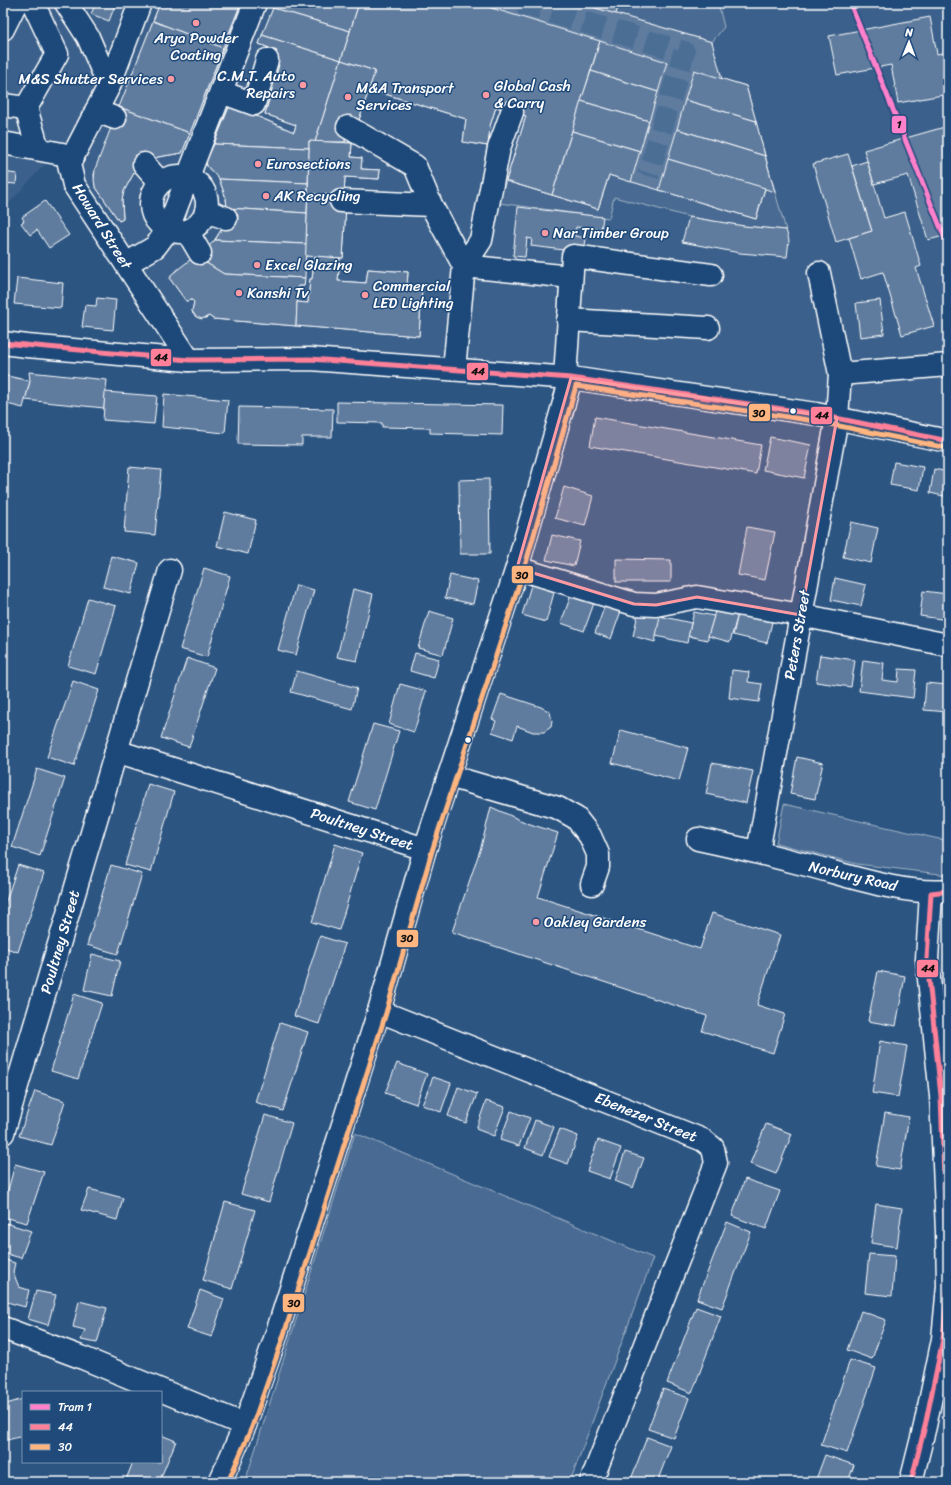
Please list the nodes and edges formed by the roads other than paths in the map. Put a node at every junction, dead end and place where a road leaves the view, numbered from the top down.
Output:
1 (16, 3) edge
2 (33, 3) edge
3 (66, 3) edge
4 (140, 3) edge
5 (256, 3) edge
6 (3, 29) edge
7 (267, 60) dead end
8 (109, 86) junction
9 (221, 92) junction
10 (3, 105) edge
11 (26, 108) junction
12 (512, 112) dead end
13 (348, 127) dead end
14 (3, 143) edge
15 (38, 149) junction
16 (74, 156) junction
17 (144, 164) dead end
18 (188, 177) junction
19 (160, 182) junction
20 (341, 201) dead end
21 (431, 205) junction
22 (177, 231) junction
23 (200, 253) dead end
24 (126, 264) junction
25 (464, 266) junction
26 (819, 273) dead end
27 (711, 275) dead end
28 (571, 277) junction
29 (568, 320) junction
30 (708, 328) dead end
31 (3, 342) edge
32 (189, 360) junction
33 (948, 365) edge
34 (454, 369) junction
35 (840, 374) junction
36 (568, 378) junction
37 (837, 418) junction
38 (948, 441) edge
39 (517, 568) junction
40 (170, 570) dead end
41 (801, 615) junction
42 (948, 645) edge
43 (116, 751) junction
44 (449, 776) junction
45 (698, 839) dead end
46 (425, 849) junction
47 (758, 852) junction
48 (592, 884) dead end
49 (940, 892) edge
50 (379, 1011) junction
51 (944, 1096) edge
52 (3, 1133) edge
53 (947, 1231) edge
54 (3, 1327) edge
55 (946, 1338) edge
56 (245, 1425) junction
57 (220, 1482) edge
58 (591, 1482) edge
59 (911, 1482) edge

1 - 6 street
2 - 11 street
3 - 8 street
4 - 8 street, Howard Street
5 - 9 street
7 - 9 street
8 - 16 street, Howard Street
9 - 18 street
10 - 11 street
11 - 15 street
12 - 25 street
13 - 21 street
14 - 15 street
15 - 16 street
16 - 24 street, Howard Street
17 - 19 street
18 - 19 street
18 - 22 street
18 - 22 street
19 - 22 street
20 - 21 street
21 - 25 street
22 - 23 street
22 - 24 street
24 - 32 street, Howard Street
25 - 28 street
25 - 34 street
26 - 35 street, Peters Street
27 - 28 street
28 - 29 street
29 - 30 street
29 - 36 street
31 - 32 street
32 - 34 street
33 - 35 street
34 - 36 street
35 - 37 street, Peters Street
36 - 37 street
36 - 39 street
37 - 38 street
37 - 41 street, Peters Street
39 - 41 street
39 - 44 street
40 - 43 street, Poultney Street
41 - 42 street
41 - 47 street, Peters Street
43 - 46 street, Poultney Street
43 - 52 street, Poultney Street
44 - 46 street
44 - 48 street
45 - 47 street, Norbury Road
46 - 50 street
47 - 49 street, Norbury Road
49 - 51 street
50 - 56 street
50 - 58 street, Ebenezer Street
51 - 53 street
53 - 55 street
54 - 56 street
55 - 59 street
56 - 57 street

